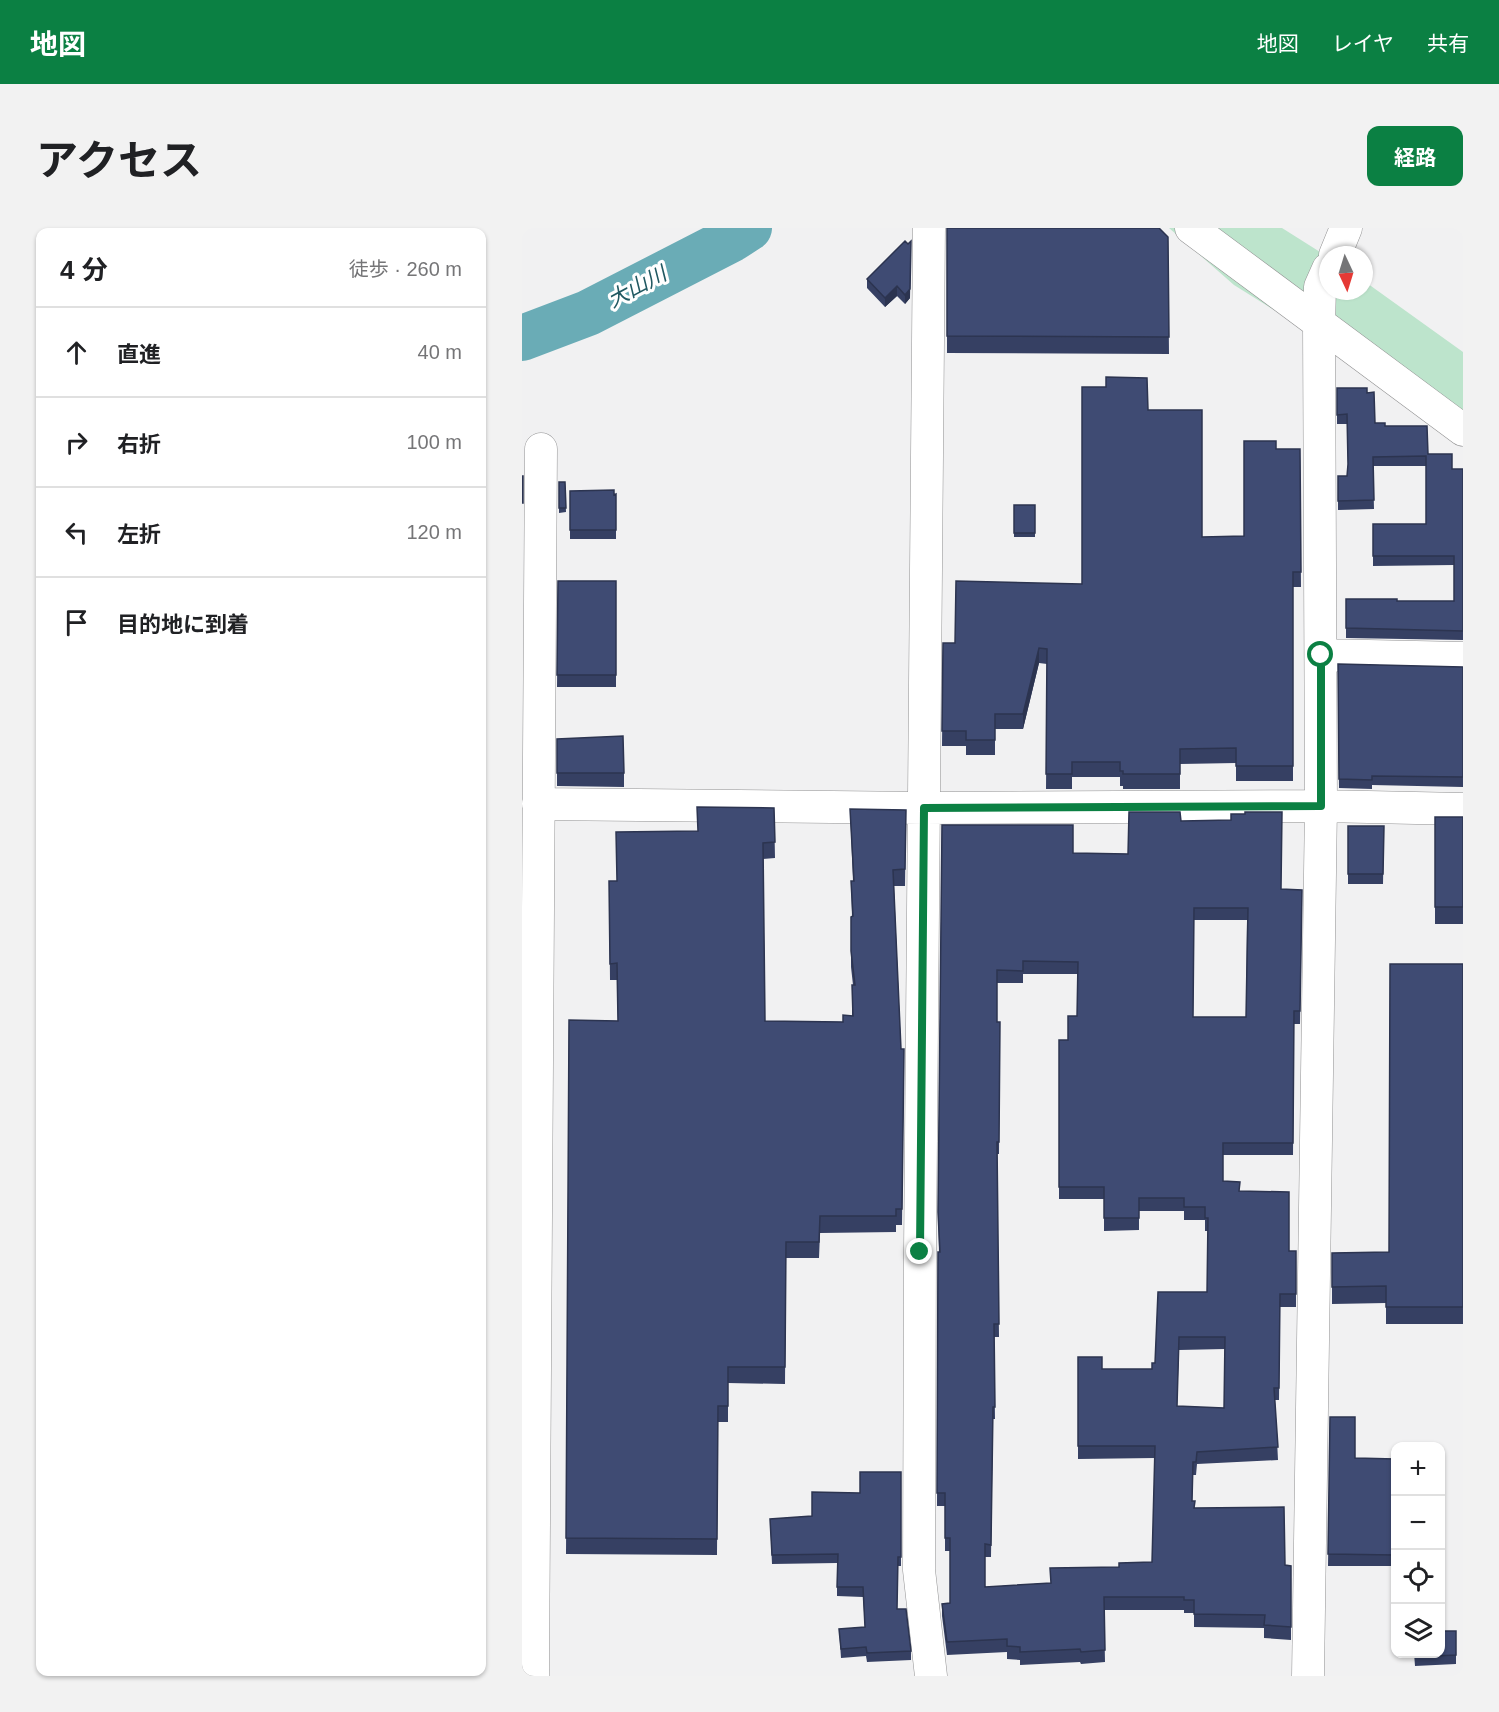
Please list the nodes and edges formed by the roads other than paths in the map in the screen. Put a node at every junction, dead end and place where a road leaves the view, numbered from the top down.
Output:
1 (929, 228) edge
2 (1191, 228) edge
3 (1346, 228) edge
4 (1339, 246) edge
5 (1320, 300) edge
6 (1319, 323) junction
7 (1463, 430) edge
8 (540, 449) dead end
9 (1321, 655) junction
10 (1463, 658) edge
11 (538, 804) junction
12 (1321, 806) junction
13 (924, 808) junction
14 (1463, 808) edge
15 (532, 1676) edge
16 (932, 1676) edge
17 (1308, 1676) edge

1 - 13 street
2 - 6 street
3 - 4 street
5 - 6 street
6 - 7 street
6 - 9 street
8 - 11 street
9 - 10 street
9 - 12 street
11 - 13 street
11 - 15 street
12 - 13 street
12 - 14 street
12 - 17 street
13 - 16 street

